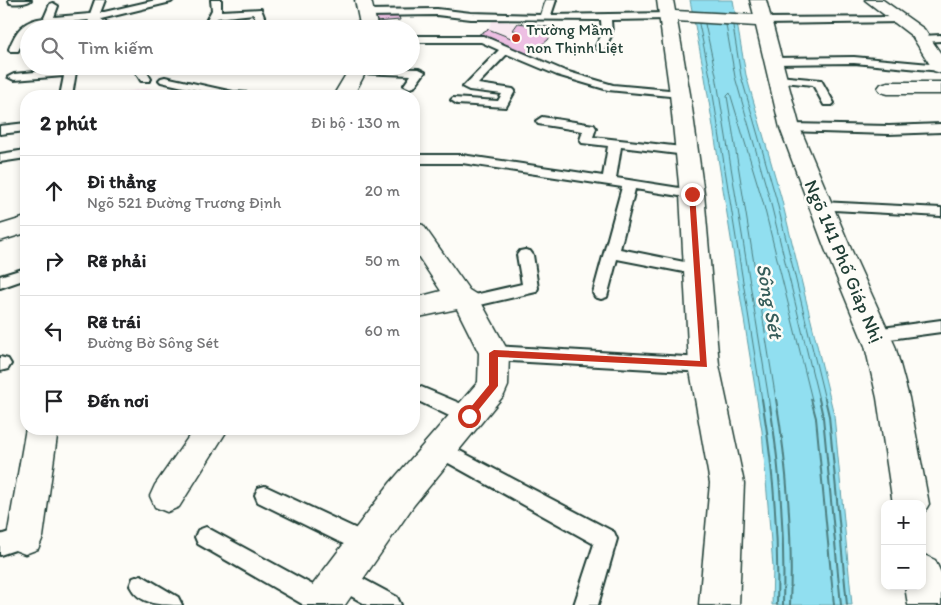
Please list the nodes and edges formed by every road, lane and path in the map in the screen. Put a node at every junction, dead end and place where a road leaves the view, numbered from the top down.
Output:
1 (26, 0) edge
2 (100, 0) edge
3 (168, 0) edge
4 (216, 0) edge
5 (551, 0) edge
6 (873, 0) edge
7 (13, 1) edge
8 (53, 6) dead end
9 (761, 10) edge
10 (672, 11) edge
11 (214, 15) junction
12 (367, 16) edge
13 (606, 17) junction
14 (96, 18) junction
15 (545, 18) junction
16 (48, 20) edge
17 (59, 20) edge
18 (99, 20) edge
19 (211, 20) edge
20 (260, 20) edge
21 (900, 20) junction
22 (20, 34) edge
23 (941, 38) edge
24 (420, 39) edge
25 (922, 39) junction
26 (600, 48) dead end
27 (14, 49) dead end
28 (506, 49) junction
29 (941, 68) edge
30 (776, 70) junction
31 (28, 75) edge
32 (70, 75) edge
33 (143, 75) edge
34 (356, 75) edge
35 (417, 75) edge
36 (14, 77) dead end
37 (145, 78) dead end
38 (165, 80) dead end
39 (410, 85) dead end
40 (888, 88) dead end
41 (941, 88) edge
42 (67, 90) edge
43 (210, 90) edge
44 (349, 90) edge
45 (680, 94) junction
46 (457, 100) dead end
47 (828, 103) dead end
48 (20, 117) edge
49 (7, 118) dead end
50 (542, 121) dead end
51 (20, 128) edge
52 (790, 128) junction
53 (941, 128) edge
54 (0, 130) edge
55 (614, 143) junction
56 (686, 151) junction
57 (20, 155) edge
58 (0, 158) edge
59 (420, 158) edge
60 (609, 182) junction
61 (629, 186) junction
62 (692, 194) junction
63 (821, 206) junction
64 (941, 212) edge
65 (20, 227) edge
66 (0, 233) edge
67 (420, 239) edge
68 (612, 253) junction
69 (525, 255) dead end
70 (699, 270) junction
71 (20, 275) edge
72 (0, 282) edge
73 (601, 293) dead end
74 (463, 299) junction
75 (420, 307) edge
76 (941, 326) edge
77 (875, 335) junction
78 (494, 353) junction
79 (704, 365) junction
80 (420, 394) edge
81 (469, 416) junction
82 (40, 435) edge
83 (208, 435) edge
84 (441, 449) junction
85 (265, 495) dead end
86 (167, 496) dead end
87 (910, 500) edge
88 (206, 537) dead end
89 (13, 541) edge
90 (366, 544) junction
91 (141, 586) dead end
92 (925, 590) edge
93 (329, 596) edge
94 (170, 605) edge
95 (389, 605) edge
96 (586, 605) edge
97 (719, 605) edge
98 (928, 605) edge

1 - 7 lane
2 - 14 lane
3 - 14 lane
4 - 11 lane
5 - 15 lane
6 - 21 street
8 - 16 lane
9 - 10 street
9 - 21 lane
9 - 30 street, Ngõ 141 Phố Giáp Nhị
10 - 13 lane
10 - 45 street
11 - 19 lane
11 - 20 lane
12 - 15 lane
13 - 15 lane
13 - 26 lane
14 - 17 lane
14 - 18 lane
21 - 25 street
22 - 27 lane
23 - 25 lane
24 - 28 lane
25 - 29 street
28 - 45 lane
28 - 46 lane
29 - 30 lane
30 - 47 lane
30 - 52 street, Ngõ 141 Phố Giáp Nhị
31 - 36 lane
32 - 42 lane
33 - 37 lane
34 - 44 street
35 - 39 lane
38 - 43 lane
40 - 41 street
45 - 56 street
48 - 49 lane
50 - 55 lane
51 - 54 lane
52 - 53 lane
52 - 63 street, Ngõ 141 Phố Giáp Nhị
55 - 56 lane
55 - 60 lane
56 - 62 street
57 - 58 lane
59 - 60 lane
60 - 61 lane
61 - 62 lane
61 - 68 lane
62 - 70 street
63 - 64 lane
63 - 77 street, Ngõ 141 Phố Giáp Nhị
65 - 66 street
67 - 74 street
68 - 70 lane
68 - 73 lane
69 - 74 lane
70 - 79 street
71 - 72 lane
74 - 75 street
74 - 78 street
76 - 77 lane
77 - 87 street, Ngõ 141 Phố Giáp Nhị
78 - 79 lane
78 - 81 street
79 - 97 street
80 - 81 lane
81 - 84 street
82 - 89 street
83 - 86 street
84 - 90 street
84 - 96 lane
85 - 90 lane
88 - 93 lane
90 - 93 street
91 - 94 lane
92 - 98 street
93 - 95 lane

